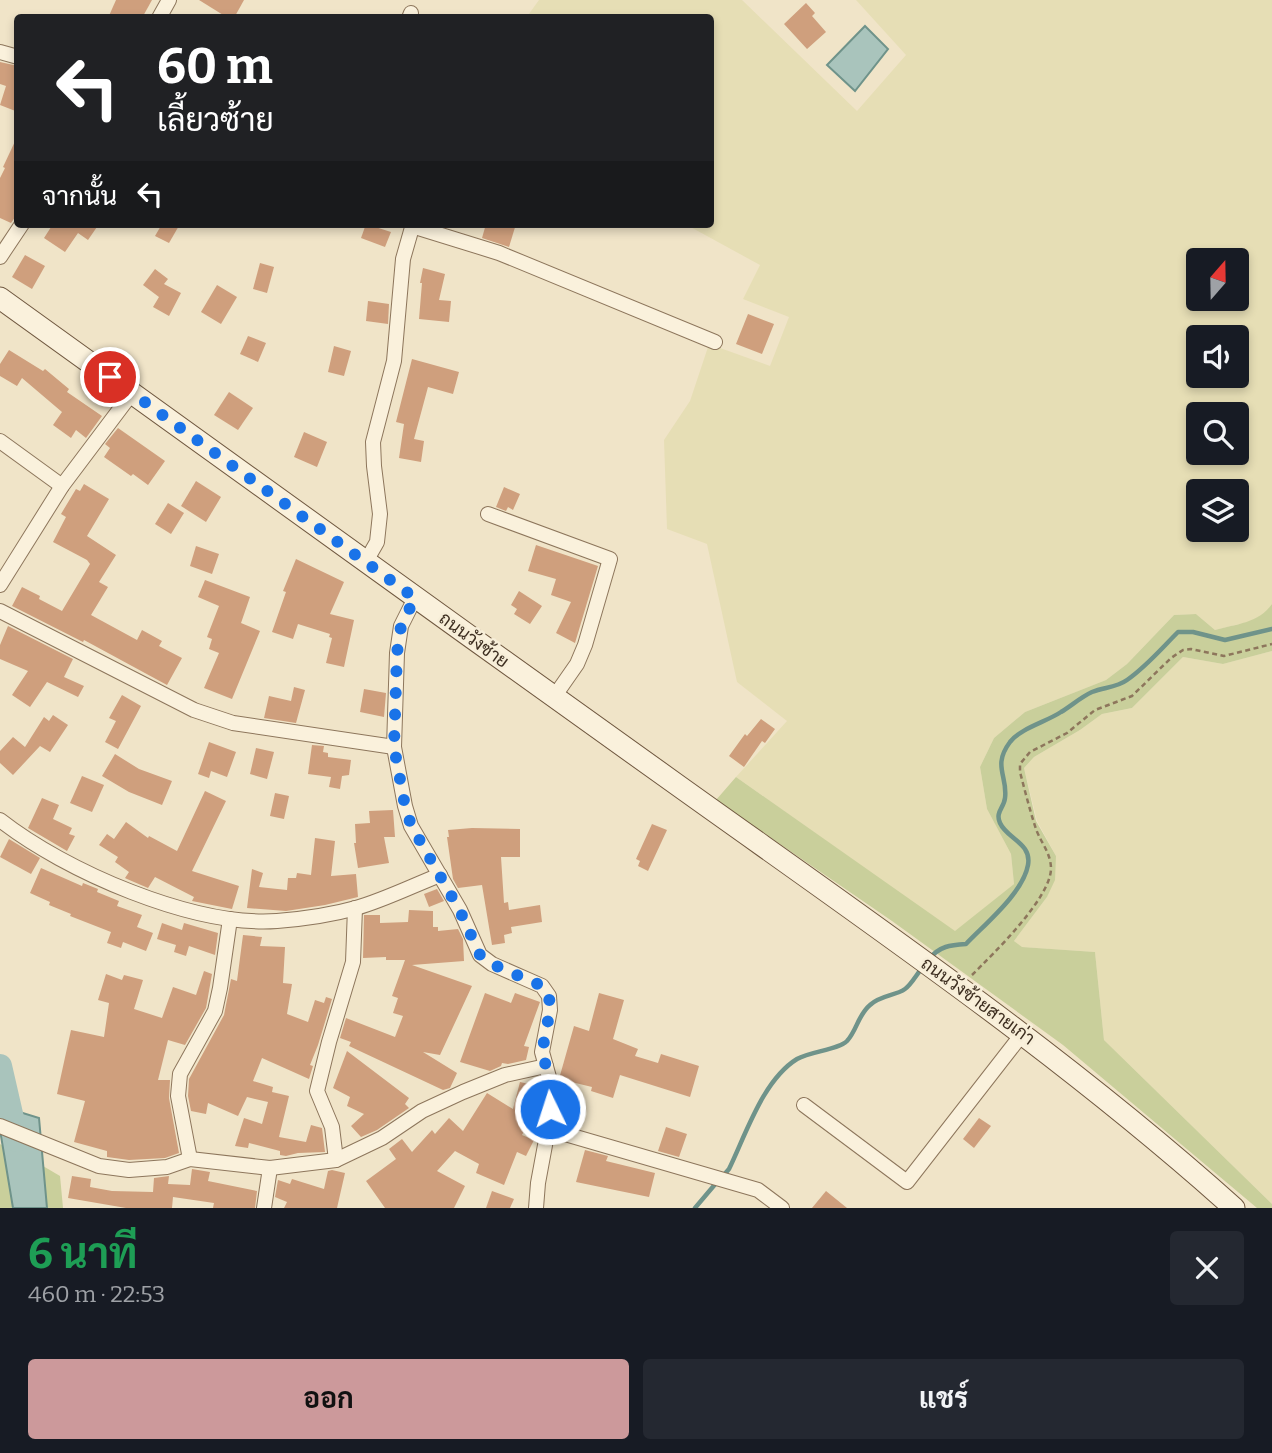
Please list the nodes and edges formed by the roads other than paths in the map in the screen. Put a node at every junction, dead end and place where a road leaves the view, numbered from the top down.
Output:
1 (19, 228) edge
2 (411, 228) edge
3 (421, 228) edge
4 (0, 257) edge
5 (0, 298) edge
6 (715, 342) dead end
7 (132, 393) junction
8 (0, 441) edge
9 (62, 486) junction
10 (488, 514) dead end
11 (365, 563) junction
12 (5, 567) edge
13 (0, 585) edge
14 (415, 598) junction
15 (0, 611) edge
16 (554, 697) junction
17 (394, 747) junction
18 (709, 808) joint
19 (0, 820) edge
20 (440, 875) junction
21 (355, 908) junction
22 (230, 919) junction
23 (1023, 1033) junction
24 (545, 1066) junction
25 (804, 1105) dead end
26 (0, 1126) edge
27 (548, 1129) junction
28 (190, 1160) junction
29 (336, 1160) junction
30 (270, 1168) junction
31 (264, 1208) edge
32 (536, 1208) edge
33 (782, 1208) edge
34 (1234, 1208) edge

1 - 4 street
2 - 11 street
3 - 6 street
5 - 7 main road, ถนนวังซ้าย
7 - 9 street
7 - 11 main road, ถนนวังซ้าย
8 - 9 street
9 - 12 street
10 - 16 street
11 - 14 main road, ถนนวังซ้าย
12 - 13 street
14 - 16 main road, ถนนวังซ้าย
14 - 17 street
15 - 17 street
16 - 18 main road, ถนนวังซ้าย
17 - 20 street
18 - 23 main road, ถนนวังซ้ายสายเก่า
19 - 22 street
20 - 21 street
20 - 24 street
21 - 22 street
21 - 29 street
22 - 28 street
23 - 25 street
23 - 34 main road, ถนนวังซ้ายสายเก่า
24 - 27 street
24 - 29 street
26 - 28 street
27 - 32 street
27 - 33 street
28 - 30 street
29 - 30 street
30 - 31 street

